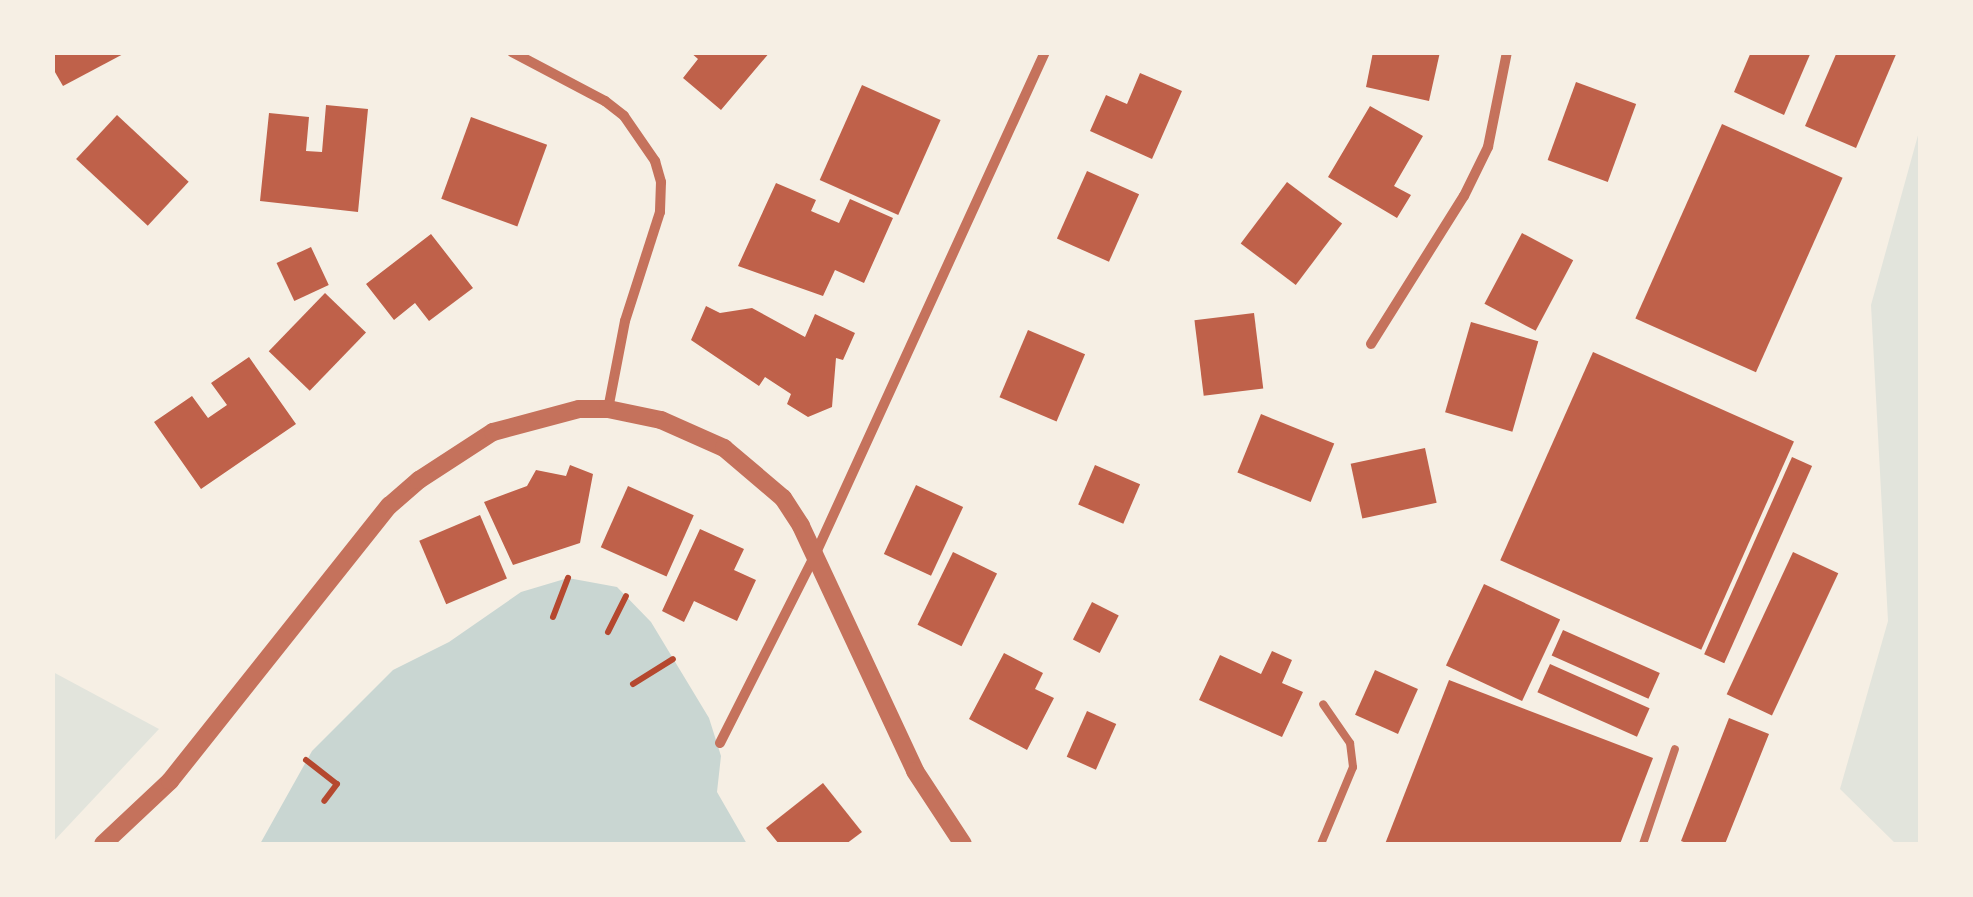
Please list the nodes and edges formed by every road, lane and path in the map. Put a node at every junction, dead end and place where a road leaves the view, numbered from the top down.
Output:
1 (512, 52) edge
2 (1044, 52) edge
3 (1507, 52) edge
4 (1371, 344) dead end
5 (608, 408) junction
6 (815, 555) junction
7 (568, 578) dead end
8 (626, 596) dead end
9 (554, 617) dead end
10 (608, 632) dead end
11 (673, 659) dead end
12 (634, 684) dead end
13 (1323, 704) dead end
14 (720, 743) dead end
15 (1675, 749) dead end
16 (306, 760) dead end
17 (324, 800) dead end
18 (104, 844) edge
19 (962, 844) edge
20 (1321, 844) edge
21 (1642, 844) edge

1 - 5 street
2 - 6 street
3 - 4 street
5 - 6 street
5 - 18 street
6 - 14 street
6 - 19 street
7 - 9 path
8 - 10 path
11 - 12 path
13 - 20 lane
15 - 21 lane
16 - 17 path

